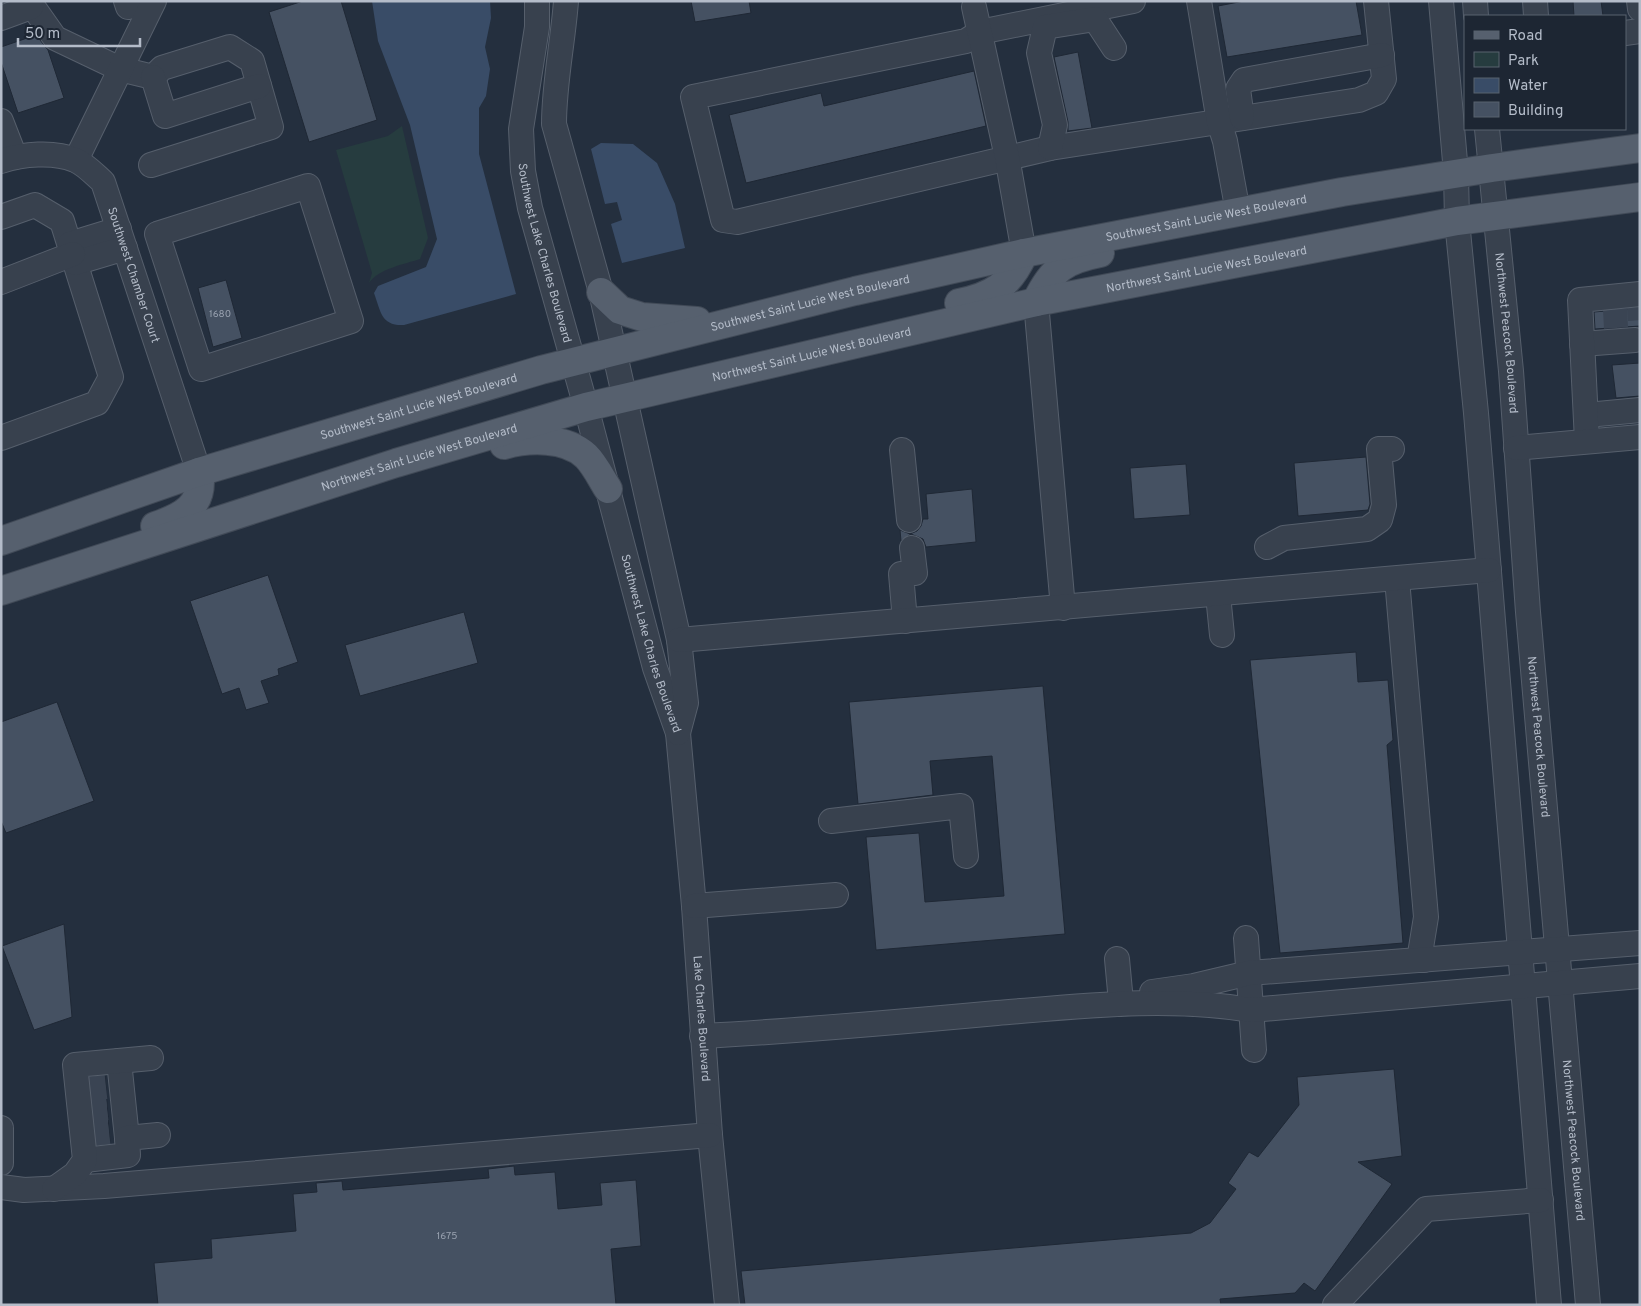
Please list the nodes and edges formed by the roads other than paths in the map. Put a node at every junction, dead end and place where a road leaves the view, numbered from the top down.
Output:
1 (126, 1) edge
2 (148, 1) edge
3 (154, 1) edge
4 (537, 1) edge
5 (566, 1) edge
6 (1133, 1) edge
7 (1199, 1) edge
8 (1376, 1) edge
9 (1442, 1) edge
10 (1475, 1) edge
11 (1535, 1) edge
12 (1639, 1) edge
13 (30, 4) edge
14 (974, 7) dead end
15 (1640, 9) edge
16 (1476, 15) edge
17 (1536, 15) edge
18 (1, 18) edge
19 (1640, 31) edge
20 (980, 32) junction
21 (1626, 33) edge
22 (1114, 48) dead end
23 (1382, 55) junction
24 (120, 69) junction
25 (153, 77) junction
26 (1244, 80) junction
27 (259, 86) junction
28 (1213, 86) junction
29 (1242, 118) junction
30 (1, 120) edge
31 (1219, 122) junction
32 (1487, 130) edge
33 (1050, 148) junction
34 (1640, 148) edge
35 (1007, 157) junction
36 (8, 159) edge
37 (76, 160) junction
38 (151, 164) dead end
39 (1492, 168) junction
40 (1456, 173) junction
41 (1342, 192) junction
42 (1640, 197) edge
43 (1238, 212) junction
44 (1, 216) edge
45 (1496, 216) junction
46 (1457, 221) junction
47 (122, 238) junction
48 (73, 253) junction
49 (1024, 253) junction
50 (1, 282) edge
51 (175, 292) junction
52 (601, 292) junction
53 (1639, 299) edge
54 (143, 301) junction
55 (1036, 302) junction
56 (183, 314) junction
57 (1619, 323) junction
58 (151, 325) junction
59 (718, 325) junction
60 (1582, 344) junction
61 (614, 350) junction
62 (572, 361) junction
63 (717, 377) junction
64 (624, 398) junction
65 (586, 408) junction
66 (1640, 410) edge
67 (1587, 415) junction
68 (1640, 437) edge
69 (1, 438) edge
70 (1587, 441) junction
71 (1516, 448) junction
72 (1392, 449) dead end
73 (902, 450) dead end
74 (199, 472) junction
75 (366, 473) junction
76 (608, 489) junction
77 (909, 520) dead end
78 (1, 541) edge
79 (1267, 547) dead end
80 (912, 548) dead end
81 (1488, 570) junction
82 (1, 577) edge
83 (1397, 579) junction
84 (1, 591) edge
85 (1218, 594) junction
86 (1063, 608) junction
87 (904, 621) junction
88 (1222, 635) dead end
89 (679, 640) junction
90 (678, 733) junction
91 (830, 821) dead end
92 (966, 856) dead end
93 (836, 895) dead end
94 (694, 906) junction
95 (1246, 938) dead end
96 (1640, 943) edge
97 (1557, 950) junction
98 (1519, 953) junction
99 (1117, 959) dead end
100 (1422, 960) junction
101 (1249, 973) junction
102 (1640, 976) edge
103 (1560, 982) junction
104 (1522, 986) junction
105 (1121, 1002) junction
106 (1251, 1010) junction
107 (702, 1036) junction
108 (1254, 1050) dead end
109 (151, 1058) dead end
110 (119, 1061) junction
111 (99, 1098) junction
112 (1, 1128) edge
113 (107, 1134) junction
114 (158, 1135) dead end
115 (710, 1135) junction
116 (85, 1160) junction
117 (1, 1163) edge
118 (1, 1188) edge
119 (54, 1189) junction
120 (1541, 1200) junction
121 (727, 1305) edge
122 (1335, 1305) edge
123 (1549, 1305) edge
124 (1588, 1305) edge

1 - 2 street
3 - 24 street
4 - 62 street, Southwest Lake Charles Boulevard
5 - 52 street, Southwest Lake Charles Boulevard
6 - 20 street
7 - 28 street
8 - 23 street
9 - 40 street
10 - 16 street
11 - 17 street
12 - 15 street
13 - 18 street
13 - 24 street
14 - 20 street
19 - 21 street
20 - 35 street
20 - 35 street
22 - 33 street
23 - 26 street
23 - 29 street
24 - 25 street
24 - 37 street
25 - 27 street
25 - 27 street
26 - 28 street
26 - 29 street
27 - 38 street
28 - 31 street
29 - 31 street
30 - 36 street
31 - 33 street
31 - 43 street
32 - 39 street, Northwest Peacock Boulevard
33 - 35 street
34 - 39 main road, Southwest Saint Lucie West Boulevard
35 - 49 street
36 - 37 street, Southwest Chamber Court
37 - 47 street, Southwest Chamber Court
39 - 40 main road, Southwest Saint Lucie West Boulevard
39 - 45 street, Northwest Peacock Boulevard
40 - 41 main road, Southwest Saint Lucie West Boulevard
40 - 46 street
41 - 43 main road, Southwest Saint Lucie West Boulevard
41 - 55 main road
42 - 45 main road, Northwest Saint Lucie West Boulevard
43 - 49 main road, Southwest Saint Lucie West Boulevard
44 - 48 street
45 - 46 main road, Northwest Saint Lucie West Boulevard
45 - 71 street, Northwest Peacock Boulevard
46 - 55 main road, Northwest Saint Lucie West Boulevard
46 - 81 street
47 - 48 street
47 - 54 street, Southwest Chamber Court
48 - 50 street
48 - 69 street
49 - 59 main road, Southwest Saint Lucie West Boulevard
49 - 63 main road
51 - 54 street
51 - 56 street
51 - 56 street
52 - 59 main road
52 - 61 street, Southwest Lake Charles Boulevard
53 - 57 street
54 - 58 street, Southwest Chamber Court
55 - 63 main road, Northwest Saint Lucie West Boulevard
55 - 86 street
56 - 58 street
57 - 60 street
57 - 60 street
58 - 74 street, Southwest Chamber Court
59 - 61 main road, Southwest Saint Lucie West Boulevard
60 - 67 street
61 - 62 main road, Southwest Saint Lucie West Boulevard
61 - 64 street, Southwest Lake Charles Boulevard
62 - 65 street, Southwest Lake Charles Boulevard
62 - 74 main road, Southwest Saint Lucie West Boulevard
63 - 64 main road, Northwest Saint Lucie West Boulevard
64 - 65 main road, Northwest Saint Lucie West Boulevard
64 - 89 street, Southwest Lake Charles Boulevard
65 - 75 main road, Northwest Saint Lucie West Boulevard
65 - 76 street, Southwest Lake Charles Boulevard
66 - 67 street
67 - 70 street
68 - 70 street
70 - 71 street
71 - 97 street, Northwest Peacock Boulevard
72 - 79 street
73 - 77 street
74 - 78 main road, Southwest Saint Lucie West Boulevard
74 - 82 main road
75 - 76 main road
75 - 84 main road, Northwest Saint Lucie West Boulevard
76 - 90 street, Southwest Lake Charles Boulevard
80 - 87 street
81 - 83 street
81 - 98 street
83 - 85 street
83 - 100 street
85 - 86 street
85 - 88 street
86 - 87 street
87 - 89 street
89 - 90 street, Southwest Lake Charles Boulevard
90 - 94 street, Lake Charles Boulevard
91 - 92 street
93 - 94 street
94 - 107 street, Lake Charles Boulevard
95 - 101 street
96 - 97 street
97 - 98 street
97 - 103 street, Northwest Peacock Boulevard
98 - 100 street
98 - 104 street
99 - 105 street
100 - 101 street
101 - 105 street
101 - 106 street
102 - 103 street
103 - 104 street
103 - 124 street, Northwest Peacock Boulevard
104 - 106 street
104 - 120 street
105 - 106 street
105 - 107 street
106 - 108 street
107 - 115 street, Lake Charles Boulevard
109 - 110 street
110 - 111 street
110 - 111 street
111 - 113 street
111 - 113 street
112 - 117 street
113 - 114 street
113 - 116 street
113 - 116 street
115 - 119 street
115 - 121 street, Lake Charles Boulevard
116 - 119 street
118 - 119 street
120 - 122 street
120 - 123 street

